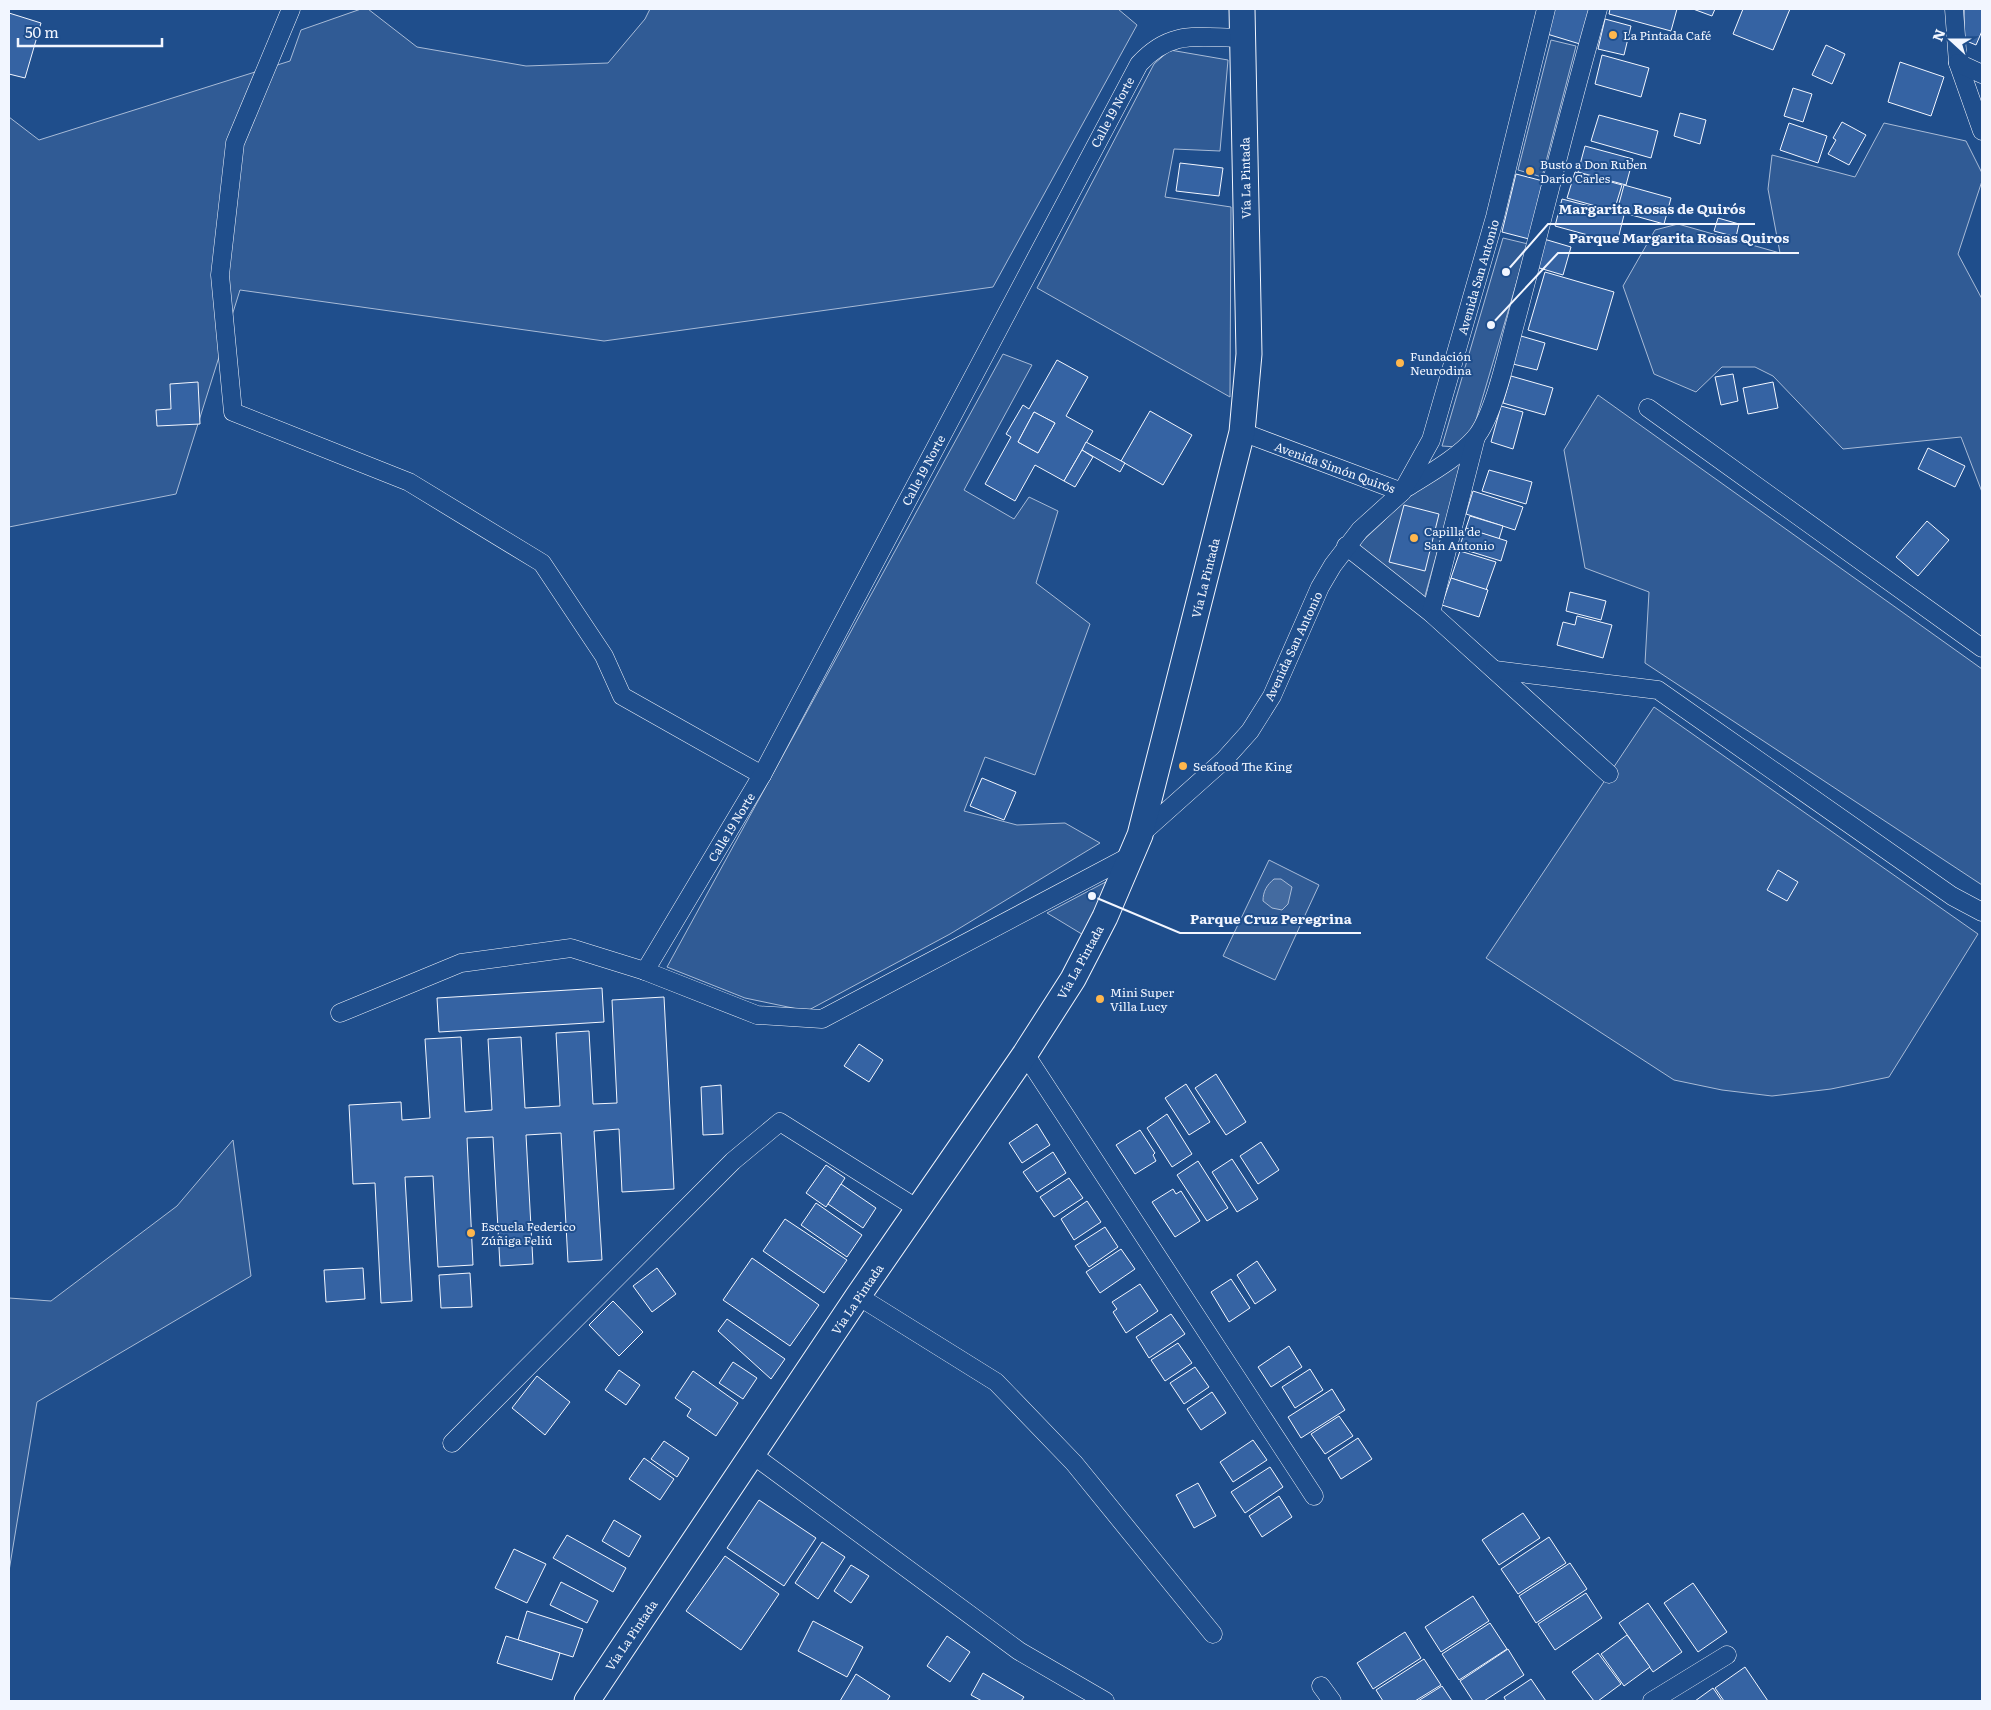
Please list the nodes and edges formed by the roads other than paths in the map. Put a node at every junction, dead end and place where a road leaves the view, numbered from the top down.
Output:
1 (291, 9) edge
2 (1242, 9) edge
3 (1546, 9) edge
4 (1598, 9) edge
5 (1954, 9) edge
6 (1243, 38) junction
7 (1958, 63) junction
8 (1982, 74) edge
9 (1982, 131) edge
10 (1648, 408) dead end
11 (1242, 432) junction
12 (1476, 437) junction
13 (1402, 492) junction
14 (1346, 546) junction
15 (1431, 613) junction
16 (1982, 648) edge
17 (1495, 670) junction
18 (762, 774) junction
19 (1610, 774) dead end
20 (1136, 845) junction
21 (1982, 912) edge
22 (645, 971) junction
23 (340, 1013) dead end
24 (1025, 1054) junction
25 (918, 1209) junction
26 (858, 1296) junction
27 (452, 1443) dead end
28 (753, 1455) junction
29 (1314, 1496) dead end
30 (1213, 1634) dead end
31 (1727, 1655) dead end
32 (1321, 1686) dead end
33 (587, 1701) edge
34 (1105, 1701) edge
35 (1332, 1701) edge
36 (1652, 1701) edge

1 - 18 street
2 - 6 main road, Vía La Pintada
3 - 13 street, Avenida San Antonio
4 - 12 street, Avenida Simón Quirós
5 - 7 street
6 - 11 main road, Vía La Pintada
6 - 18 street, Calle 19 Norte
7 - 8 street
7 - 9 street
10 - 16 street
11 - 13 street, Avenida Simón Quirós
11 - 20 main road, Vía La Pintada
12 - 13 street, Avenida Simón Quirós
12 - 15 street
13 - 14 street, Avenida San Antonio
14 - 15 street
14 - 20 street, Avenida San Antonio
15 - 17 street
17 - 19 street
17 - 21 street
18 - 22 street, Calle 19 Norte
20 - 22 street, Avenida San Antonio
20 - 24 main road, Vía La Pintada
22 - 23 street, Avenida San Antonio
24 - 25 main road, Vía La Pintada
24 - 29 street
25 - 26 main road, Vía La Pintada
25 - 27 street
26 - 28 main road, Vía La Pintada
26 - 30 street
28 - 33 main road, Vía La Pintada
28 - 34 street
31 - 36 street
32 - 35 street

